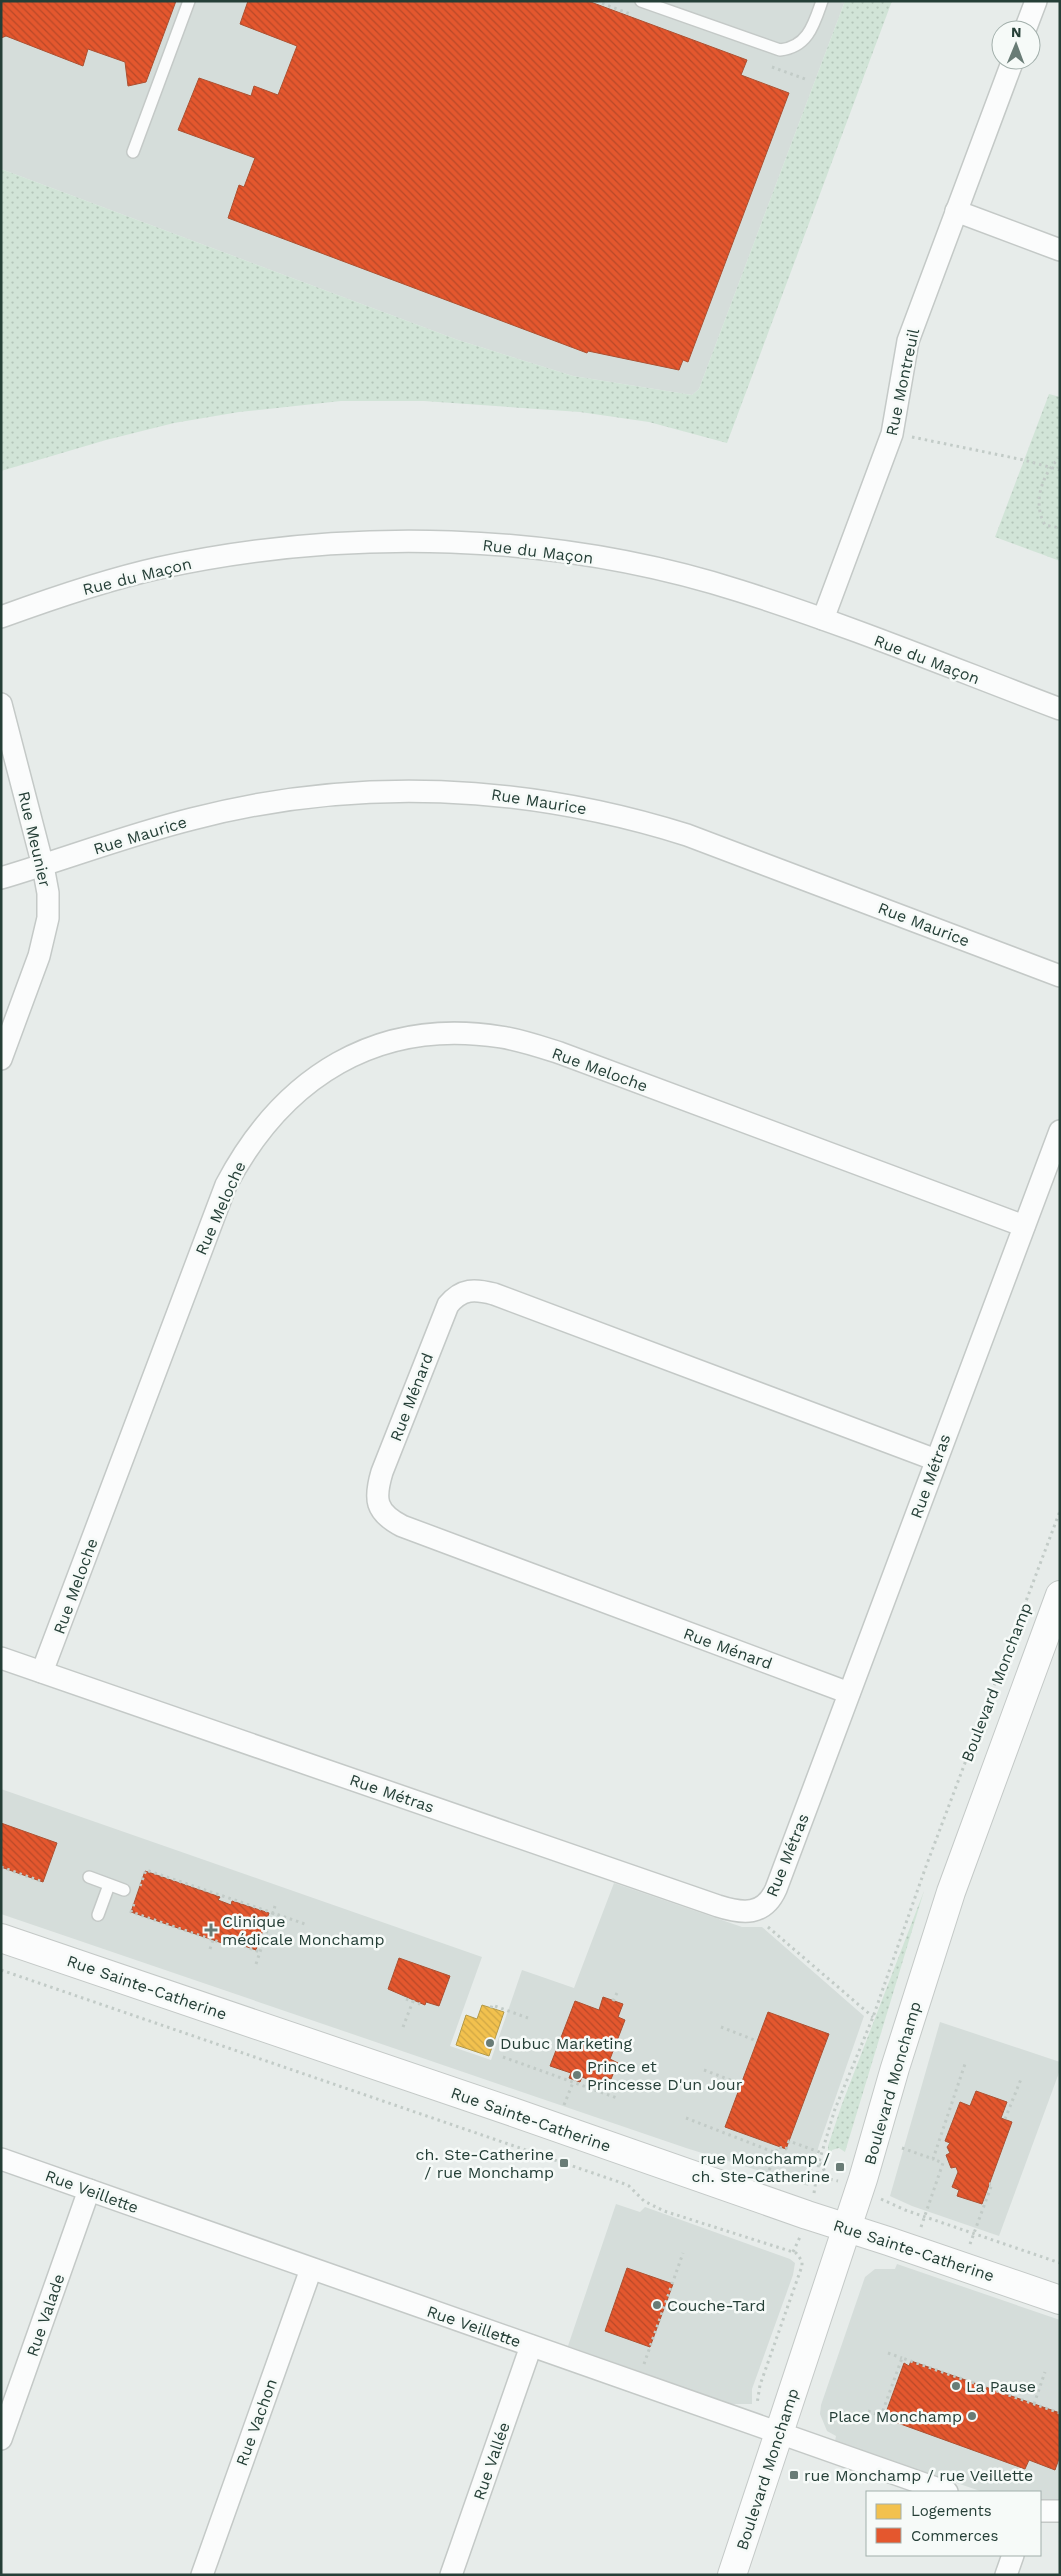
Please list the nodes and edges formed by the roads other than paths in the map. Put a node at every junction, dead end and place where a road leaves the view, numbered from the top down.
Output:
1 (188, 1) edge
2 (642, 1) edge
3 (822, 1) edge
4 (1036, 1) edge
5 (1029, 20) edge
6 (1010, 70) edge
7 (133, 152) dead end
8 (956, 211) junction
9 (1060, 250) edge
10 (1, 617) edge
11 (823, 619) junction
12 (1, 704) edge
13 (1060, 709) edge
14 (44, 866) junction
15 (1, 878) edge
16 (1060, 976) edge
17 (1, 1059) edge
18 (1060, 1131) edge
19 (1024, 1226) junction
20 (936, 1460) junction
21 (1060, 1595) edge
22 (1, 1658) edge
23 (42, 1672) junction
24 (849, 1693) junction
25 (89, 1877) dead end
26 (108, 1885) junction
27 (124, 1890) dead end
28 (98, 1915) dead end
29 (1, 1938) edge
30 (1, 2159) edge
31 (89, 2190) junction
32 (847, 2228) junction
33 (310, 2269) junction
34 (1060, 2300) edge
35 (531, 2346) junction
36 (778, 2433) junction
37 (1, 2439) edge
38 (944, 2491) edge
39 (1041, 2511) edge
40 (1060, 2511) edge
41 (1013, 2556) edge
42 (202, 2575) edge
43 (452, 2575) edge
44 (732, 2575) edge
45 (1006, 2575) edge

1 - 7 lane
2 - 3 lane
4 - 5 street
6 - 8 street, Rue Montreuil
8 - 9 street
8 - 11 street, Rue Montreuil
10 - 11 street, Rue du Maçon
11 - 13 street, Rue du Maçon
12 - 14 street, Rue Meunier
14 - 15 street, Rue Maurice
14 - 16 street, Rue Maurice
14 - 17 street, Rue Meunier
18 - 19 street, Rue Métras
19 - 20 street, Rue Métras
19 - 23 street, Rue Meloche
20 - 24 street, Rue Métras
20 - 24 street, Rue Ménard
21 - 32 street, Boulevard Monchamp
22 - 23 street, Rue Métras
23 - 24 street, Rue Métras
25 - 26 lane
26 - 27 lane
26 - 28 lane
29 - 32 street, Rue Sainte-Catherine
30 - 31 street, Rue Veillette
31 - 33 street, Rue Veillette
31 - 37 street, Rue Valade
32 - 34 street, Rue Sainte-Catherine
32 - 36 street, Boulevard Monchamp
33 - 35 street, Rue Veillette
33 - 42 street, Rue Vachon
35 - 36 street, Rue Veillette
35 - 43 street, Rue Vallée
36 - 38 street, Rue Veillette
36 - 44 street, Boulevard Monchamp
39 - 40 street
41 - 45 street

